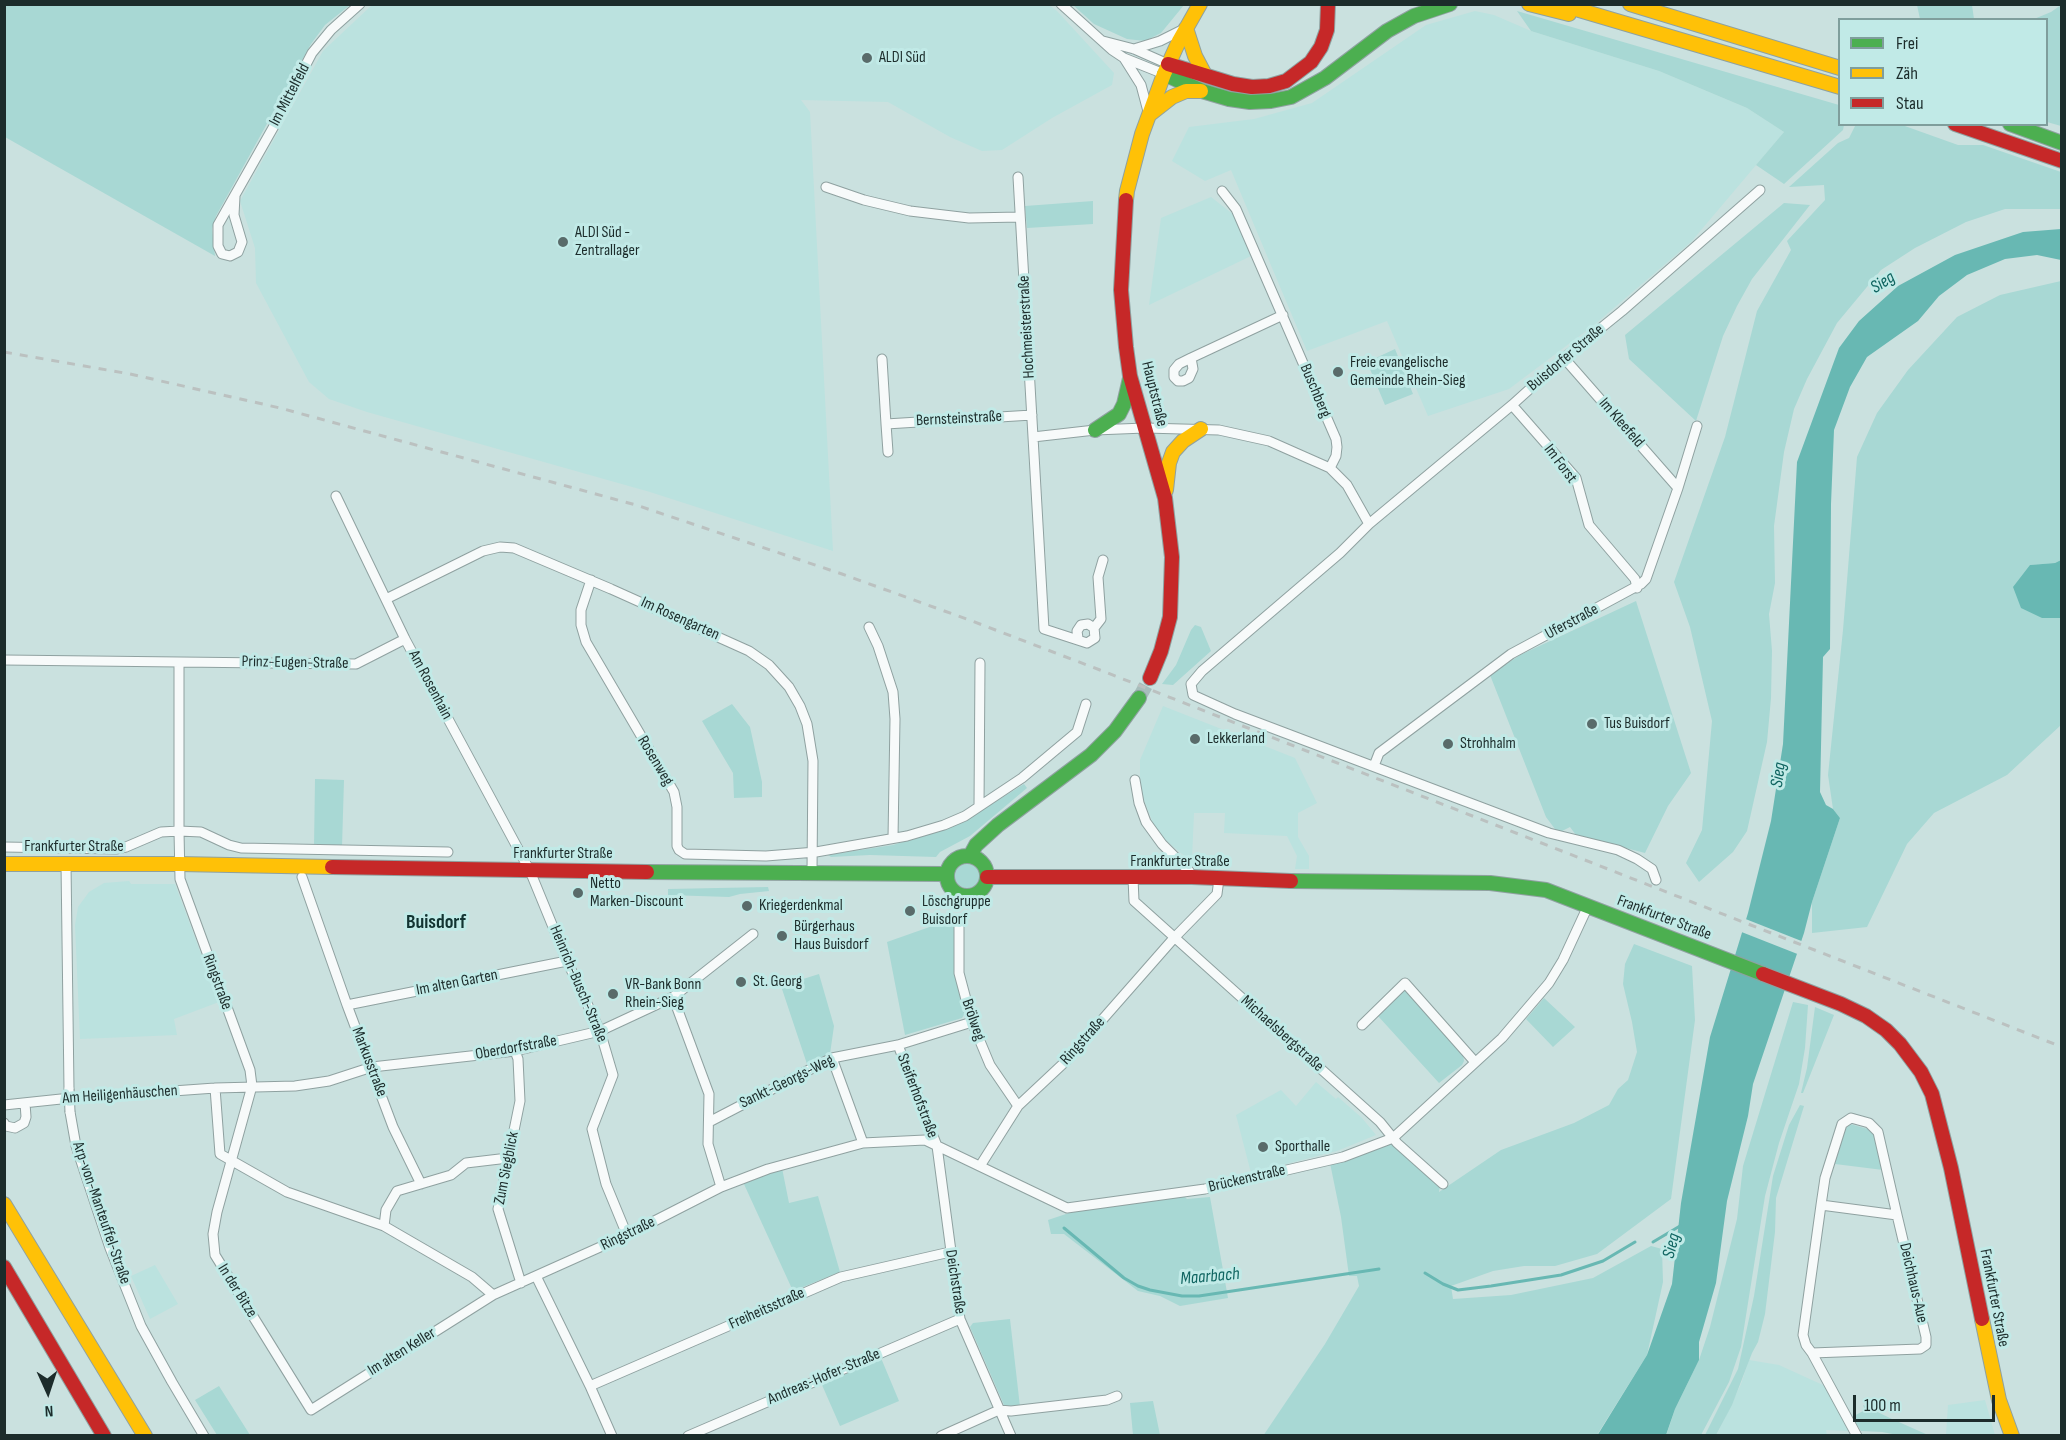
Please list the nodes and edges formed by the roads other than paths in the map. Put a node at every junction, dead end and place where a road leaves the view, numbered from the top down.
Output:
1 (360, 4) edge
2 (1061, 4) edge
3 (1200, 4) edge
4 (1328, 4) edge
5 (1450, 4) edge
6 (1529, 4) edge
7 (1559, 4) edge
8 (1630, 4) edge
9 (1670, 4) edge
10 (1602, 16) junction
11 (1186, 28) junction
12 (1716, 30) junction
13 (1103, 41) junction
14 (1134, 49) junction
15 (1124, 58) junction
16 (1838, 68) edge
17 (1166, 69) junction
18 (1205, 75) junction
19 (1838, 87) edge
20 (1202, 91) junction
21 (1149, 115) junction
22 (1961, 126) edge
23 (2016, 126) edge
24 (2061, 142) edge
25 (2061, 161) edge
26 (1018, 177) dead end
27 (826, 187) dead end
28 (1760, 190) dead end
29 (1222, 191) dead end
30 (235, 196) junction
31 (1020, 217) junction
32 (1282, 315) junction
33 (1191, 358) dead end
34 (1564, 358) junction
35 (882, 359) dead end
36 (1130, 376) junction
37 (1512, 405) junction
38 (1032, 416) junction
39 (886, 424) junction
40 (1697, 426) dead end
41 (1145, 428) junction
42 (1201, 429) junction
43 (1095, 430) junction
44 (1033, 437) junction
45 (888, 452) dead end
46 (1330, 468) junction
47 (1678, 488) junction
48 (336, 496) dead end
49 (1165, 498) junction
50 (1370, 524) junction
51 (1103, 560) dead end
52 (591, 580) junction
53 (1637, 588) junction
54 (386, 599) junction
55 (869, 627) dead end
56 (1044, 628) junction
57 (1034, 633) dead end
58 (405, 639) junction
59 (4, 660) edge
60 (179, 662) junction
61 (980, 663) dead end
62 (1150, 678) tunnel mouth
63 (1139, 698) tunnel mouth
64 (1086, 704) dead end
65 (1374, 766) junction
66 (1135, 780) dead end
67 (979, 806) junction
68 (179, 831) junction
69 (893, 838) junction
70 (4, 847) edge
71 (448, 852) dead end
72 (812, 852) junction
73 (970, 856) junction
74 (4, 864) edge
75 (66, 864) junction
76 (179, 864) junction
77 (530, 871) junction
78 (812, 872) junction
79 (946, 874) junction
80 (302, 877) dead end
81 (987, 877) junction
82 (1192, 877) junction
83 (1133, 878) junction
84 (1219, 879) junction
85 (1656, 880) dead end
86 (1588, 906) junction
87 (959, 923) dead end
88 (753, 934) dead end
89 (1174, 938) junction
90 (567, 961) junction
91 (673, 997) junction
92 (347, 1005) junction
93 (972, 1022) junction
94 (1362, 1026) dead end
95 (600, 1031) junction
96 (898, 1045) junction
97 (515, 1051) junction
98 (832, 1058) junction
99 (1475, 1062) junction
100 (372, 1067) junction
101 (252, 1086) junction
102 (215, 1088) junction
103 (25, 1103) junction
104 (4, 1105) edge
105 (1018, 1106) junction
106 (709, 1122) junction
107 (4, 1124) edge
108 (1393, 1138) junction
109 (863, 1143) junction
110 (937, 1146) junction
111 (508, 1158) junction
112 (233, 1160) junction
113 (980, 1166) junction
114 (421, 1184) junction
115 (1443, 1184) dead end
116 (722, 1187) junction
117 (4, 1204) edge
118 (1821, 1204) junction
119 (1897, 1215) junction
120 (384, 1226) junction
121 (627, 1235) junction
122 (950, 1252) junction
123 (4, 1267) edge
124 (536, 1276) junction
125 (521, 1283) junction
126 (493, 1295) junction
127 (960, 1319) junction
128 (1812, 1353) junction
129 (590, 1386) junction
130 (1117, 1396) dead end
131 (311, 1410) joint
132 (999, 1410) junction
133 (104, 1436) edge
134 (145, 1436) edge
135 (204, 1436) edge
136 (612, 1436) edge
137 (688, 1436) edge
138 (941, 1436) edge
139 (1011, 1436) edge
140 (1857, 1436) edge
141 (2012, 1436) edge

1 - 30 street, Im Mittelfeld
2 - 13 street
3 - 11 main road, Hauptstraße
4 - 18 main road
5 - 20 main road
6 - 10 main road
7 - 10 main road
8 - 12 main road
9 - 12 main road
10 - 19 main road
11 - 14 street
11 - 17 main road, Hauptstraße
11 - 18 main road
12 - 16 main road
13 - 14 street
13 - 15 street
14 - 17 street
15 - 17 street
15 - 21 street, Hauptstraße
17 - 18 main road
17 - 20 main road
17 - 21 main road, Hauptstraße
20 - 21 main road
21 - 36 main road, Hauptstraße
22 - 25 main road
23 - 24 main road
26 - 31 street, Hochmeisterstraße
27 - 31 street
28 - 34 street, Buisdorfer Straße
29 - 32 street, Buschberg
30 - 30 street, Im Mittelfeld
31 - 38 street, Hochmeisterstraße
32 - 33 street
32 - 46 street, Buschberg
34 - 37 street, Buisdorfer Straße
34 - 47 street, Im Kleefeld
35 - 39 street
36 - 41 main road, Hauptstraße
36 - 43 main road
37 - 50 street, Buisdorfer Straße
37 - 53 street, Im Forst
38 - 39 street, Bernsteinstraße
38 - 44 street, Hochmeisterstraße
39 - 45 street
40 - 47 street
41 - 42 street
41 - 43 street
41 - 49 main road, Hauptstraße
42 - 46 street
42 - 49 main road
43 - 44 street
44 - 56 street, Hochmeisterstraße
46 - 50 street
47 - 53 street
48 - 54 street, Am Rosenhain
49 - 62 main road, Hauptstraße
50 - 65 street, Buisdorfer Straße
51 - 56 street
52 - 54 street, Im Rosengarten
52 - 72 street, Im Rosengarten
52 - 72 street, Rosenweg
53 - 65 street, Uferstraße
54 - 58 street, Am Rosenhain
55 - 69 street
56 - 57 street
58 - 60 street, Prinz-Eugen-Straße
58 - 77 street, Am Rosenhain
59 - 60 street, Prinz-Eugen-Straße
60 - 68 street
61 - 67 street
63 - 73 main road
64 - 67 street, Rosenweg
65 - 85 street
66 - 82 street
67 - 69 street, Rosenweg
68 - 70 street, Frankfurter Straße
68 - 71 street, Frankfurter Straße
68 - 76 street
69 - 72 street, Rosenweg
72 - 78 street, Im Rosengarten
73 - 79 main road
73 - 81 main road
74 - 75 main road, Frankfurter Straße
75 - 76 main road, Frankfurter Straße
75 - 135 street, Arp-von-Manteuffel-Straße, bridge
76 - 77 main road, Frankfurter Straße
76 - 101 street, Ringstraße
77 - 78 main road, Frankfurter Straße
77 - 90 street, Heinrich-Busch-Straße
78 - 79 main road, Frankfurter Straße
79 - 81 main road
80 - 92 street, Markusstraße
81 - 83 main road, Frankfurter Straße
82 - 83 main road, Frankfurter Straße
82 - 84 main road, Frankfurter Straße
83 - 89 street, Michaelsbergstraße
84 - 86 main road, Frankfurter Straße
84 - 89 street, Ringstraße
86 - 99 street, Brückenstraße
86 - 141 main road, Frankfurter Straße
87 - 93 street, Brölweg
88 - 91 street, Oberdorfstraße
89 - 105 street, Ringstraße
89 - 108 street, Michaelsbergstraße
90 - 92 street, Im alten Garten
90 - 95 street, Heinrich-Busch-Straße
91 - 95 street, Oberdorfstraße
91 - 106 street
92 - 100 street, Markusstraße
93 - 96 street, Sankt-Georgs-Weg
93 - 105 street, Brölweg
94 - 99 street
95 - 97 street, Oberdorfstraße
95 - 121 street, Heinrich-Busch-Straße
96 - 98 street, Sankt-Georgs-Weg
96 - 110 street, Steiferhofstraße
97 - 100 street, Oberdorfstraße
97 - 111 street, Zum Siegblick
98 - 106 street, Sankt-Georgs-Weg
98 - 109 street
99 - 108 street, Brückenstraße
100 - 101 street, Oberdorfstraße
100 - 114 street, Markusstraße
101 - 102 street, Am Heiligenhäuschen
101 - 112 street, Ringstraße
102 - 103 street, Am Heiligenhäuschen
102 - 112 street
103 - 104 street, Am Heiligenhäuschen
103 - 107 street
105 - 113 street, Ringstraße
106 - 116 street
108 - 113 street, Brückenstraße
108 - 115 street, Michaelsbergstraße
109 - 110 street, Ringstraße
109 - 116 street, Ringstraße
110 - 113 street, Ringstraße
110 - 122 street, Deichstraße
111 - 114 street
111 - 125 street, Zum Siegblick
112 - 120 street
112 - 131 street, In der Bitze
114 - 120 street
116 - 121 street, Ringstraße
117 - 134 main road
118 - 119 street
118 - 119 street, Deichhaus-Aue
118 - 128 street, Deichhaus-Aue
119 - 128 street, Deichhaus-Aue
120 - 126 street
121 - 124 street, Ringstraße
122 - 127 street, Deichstraße
122 - 129 street, Freiheitsstraße
123 - 133 main road
124 - 125 street, Ringstraße
124 - 129 street
125 - 126 street, Ringstraße
126 - 131 street, Im alten Keller
127 - 132 street, Deichstraße
127 - 137 street, Andreas-Hofer-Straße
128 - 140 street, Deichhaus-Aue
129 - 136 street
130 - 132 street
132 - 138 street
132 - 139 street, Deichstraße

